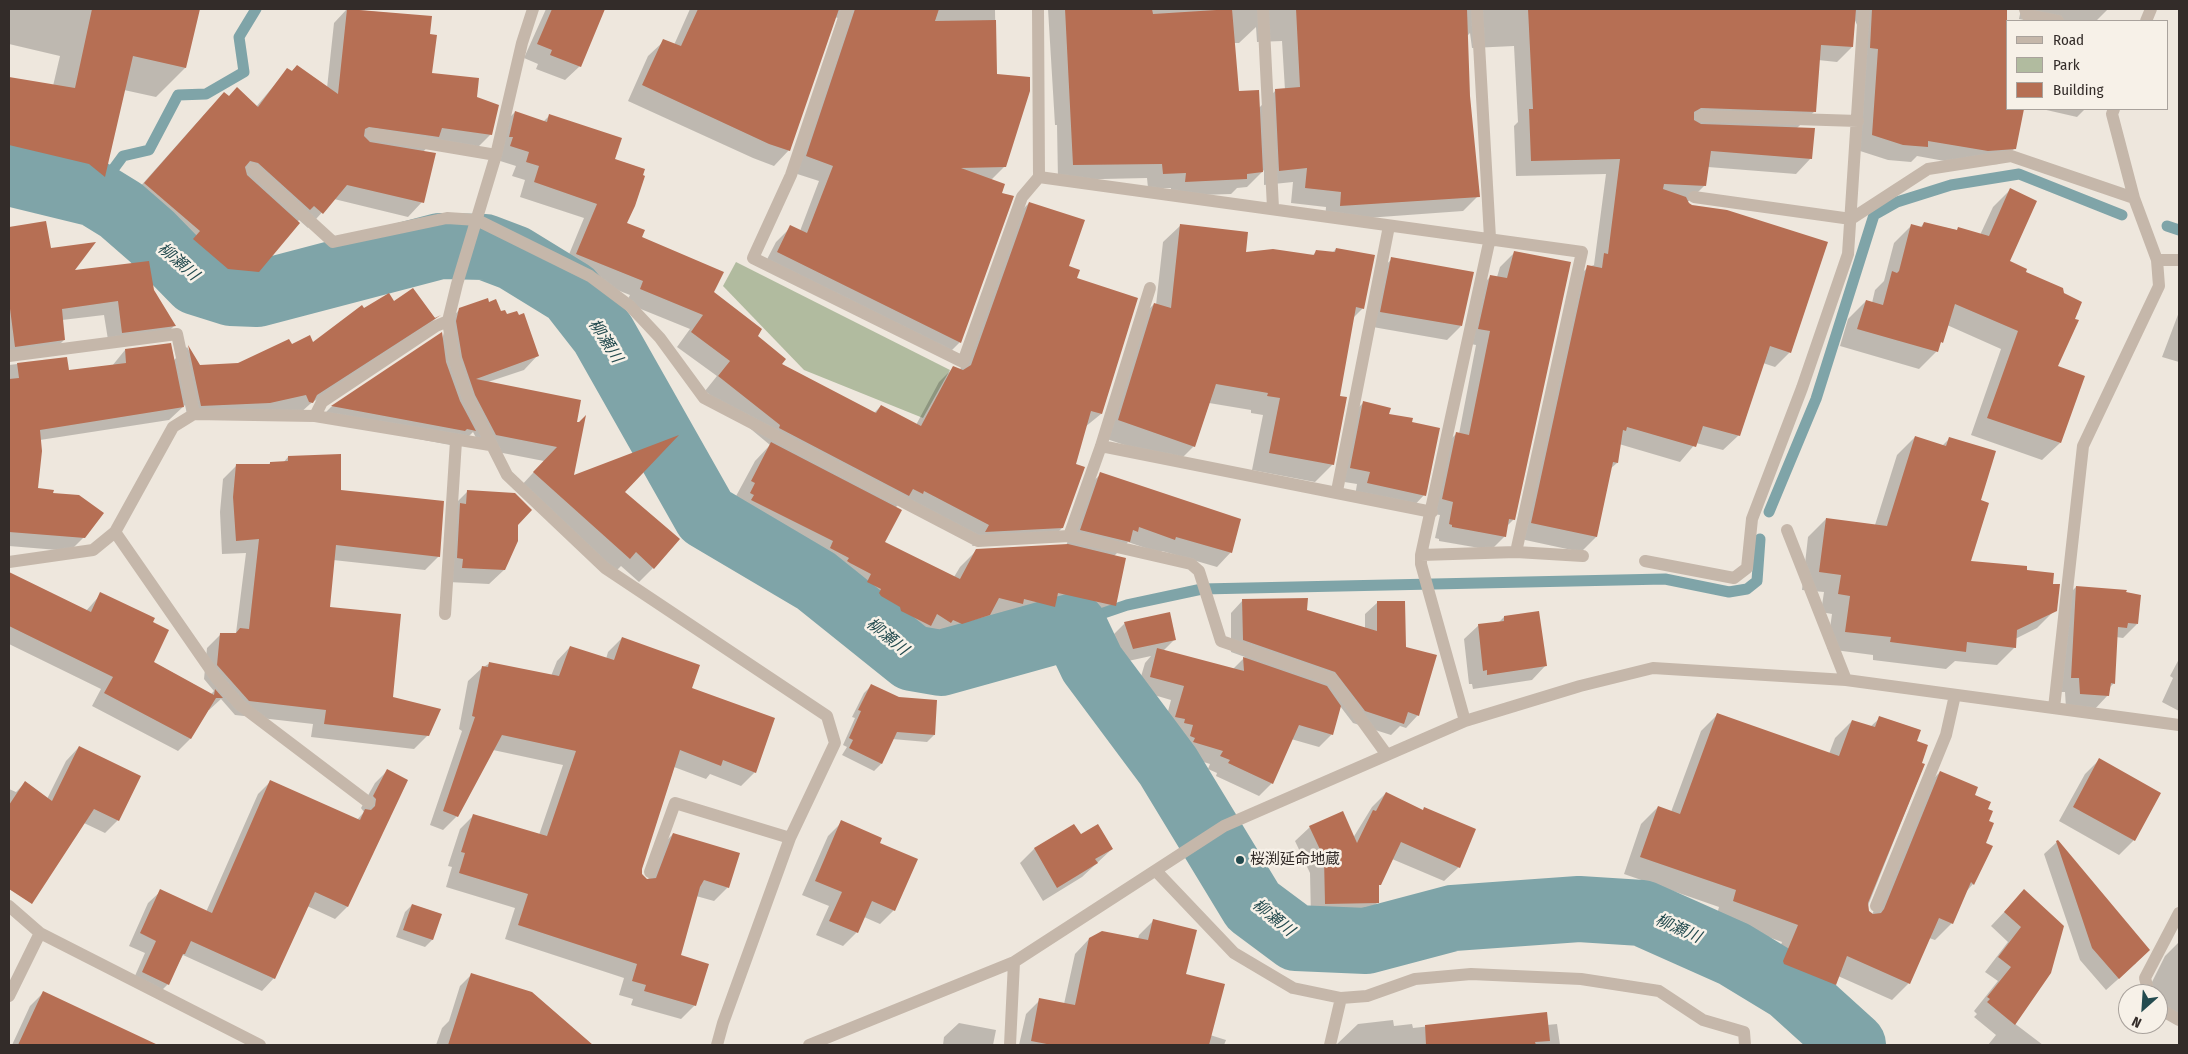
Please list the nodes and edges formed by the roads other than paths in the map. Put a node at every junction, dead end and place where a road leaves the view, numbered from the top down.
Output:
1 (533, 9) edge
2 (847, 9) edge
3 (1038, 9) edge
4 (1263, 9) edge
5 (1477, 9) edge
6 (1864, 9) edge
7 (2025, 9) edge
8 (2053, 20) edge
9 (2114, 110) edge
10 (1701, 116) dead end
11 (1858, 121) junction
12 (372, 134) dead end
13 (496, 155) junction
14 (253, 169) dead end
15 (1039, 177) junction
16 (1694, 197) dead end
17 (2134, 198) junction
18 (1273, 208) junction
19 (1851, 219) junction
20 (477, 220) junction
21 (1389, 226) junction
22 (1490, 238) junction
23 (2157, 260) junction
24 (2179, 260) edge
25 (1150, 288) dead end
26 (448, 321) junction
27 (9, 356) edge
28 (194, 414) junction
29 (315, 416) junction
30 (456, 441) junction
31 (490, 445) junction
32 (1101, 446) junction
33 (1336, 492) junction
34 (1432, 512) junction
35 (1787, 530) dead end
36 (115, 532) junction
37 (1069, 536) junction
38 (1516, 552) junction
39 (1583, 556) dead end
40 (1421, 559) junction
41 (1645, 561) dead end
42 (9, 562) edge
43 (445, 614) dead end
44 (1846, 680) junction
45 (1954, 695) junction
46 (2054, 708) junction
47 (1465, 721) junction
48 (2179, 725) edge
49 (1387, 755) junction
50 (368, 802) dead end
51 (790, 838) junction
52 (650, 872) dead end
53 (1156, 872) junction
54 (9, 906) edge
55 (1876, 906) dead end
56 (2179, 912) edge
57 (40, 933) junction
58 (1014, 962) junction
59 (2146, 984) edge
60 (9, 996) edge
61 (1341, 998) junction
62 (2168, 1014) edge
63 (2179, 1020) edge
64 (252, 1044) edge
65 (717, 1045) edge
66 (809, 1045) edge
67 (1010, 1045) edge
68 (1330, 1045) edge
69 (1744, 1045) edge

1 - 13 street
2 - 15 street
3 - 15 street
4 - 18 street
5 - 22 street
6 - 11 street
7 - 8 street
9 - 17 street
10 - 11 street
11 - 19 street
12 - 13 street
13 - 20 street
14 - 20 street
15 - 18 street
16 - 19 street
17 - 19 street
17 - 23 street
18 - 21 street
19 - 41 street
20 - 26 street
20 - 37 street
21 - 22 street
21 - 33 street
22 - 34 street
22 - 38 street
23 - 24 street
23 - 46 street
25 - 32 street
26 - 29 street
26 - 31 street
27 - 28 street
28 - 29 street
28 - 36 street
29 - 30 street
30 - 31 street
30 - 43 street
31 - 51 street
32 - 33 street
32 - 37 street
33 - 34 street
34 - 40 street
35 - 44 street
36 - 42 street
36 - 50 street
37 - 49 street
38 - 39 street
38 - 40 street
40 - 47 street
44 - 45 street
44 - 47 street
45 - 46 street
45 - 55 street
46 - 48 street
47 - 49 street
49 - 53 street
51 - 52 street
51 - 65 street
53 - 58 street
53 - 61 street
54 - 57 street
56 - 59 street
57 - 60 street
57 - 64 street
58 - 66 street
58 - 67 street
61 - 68 street
61 - 69 street
62 - 63 street

